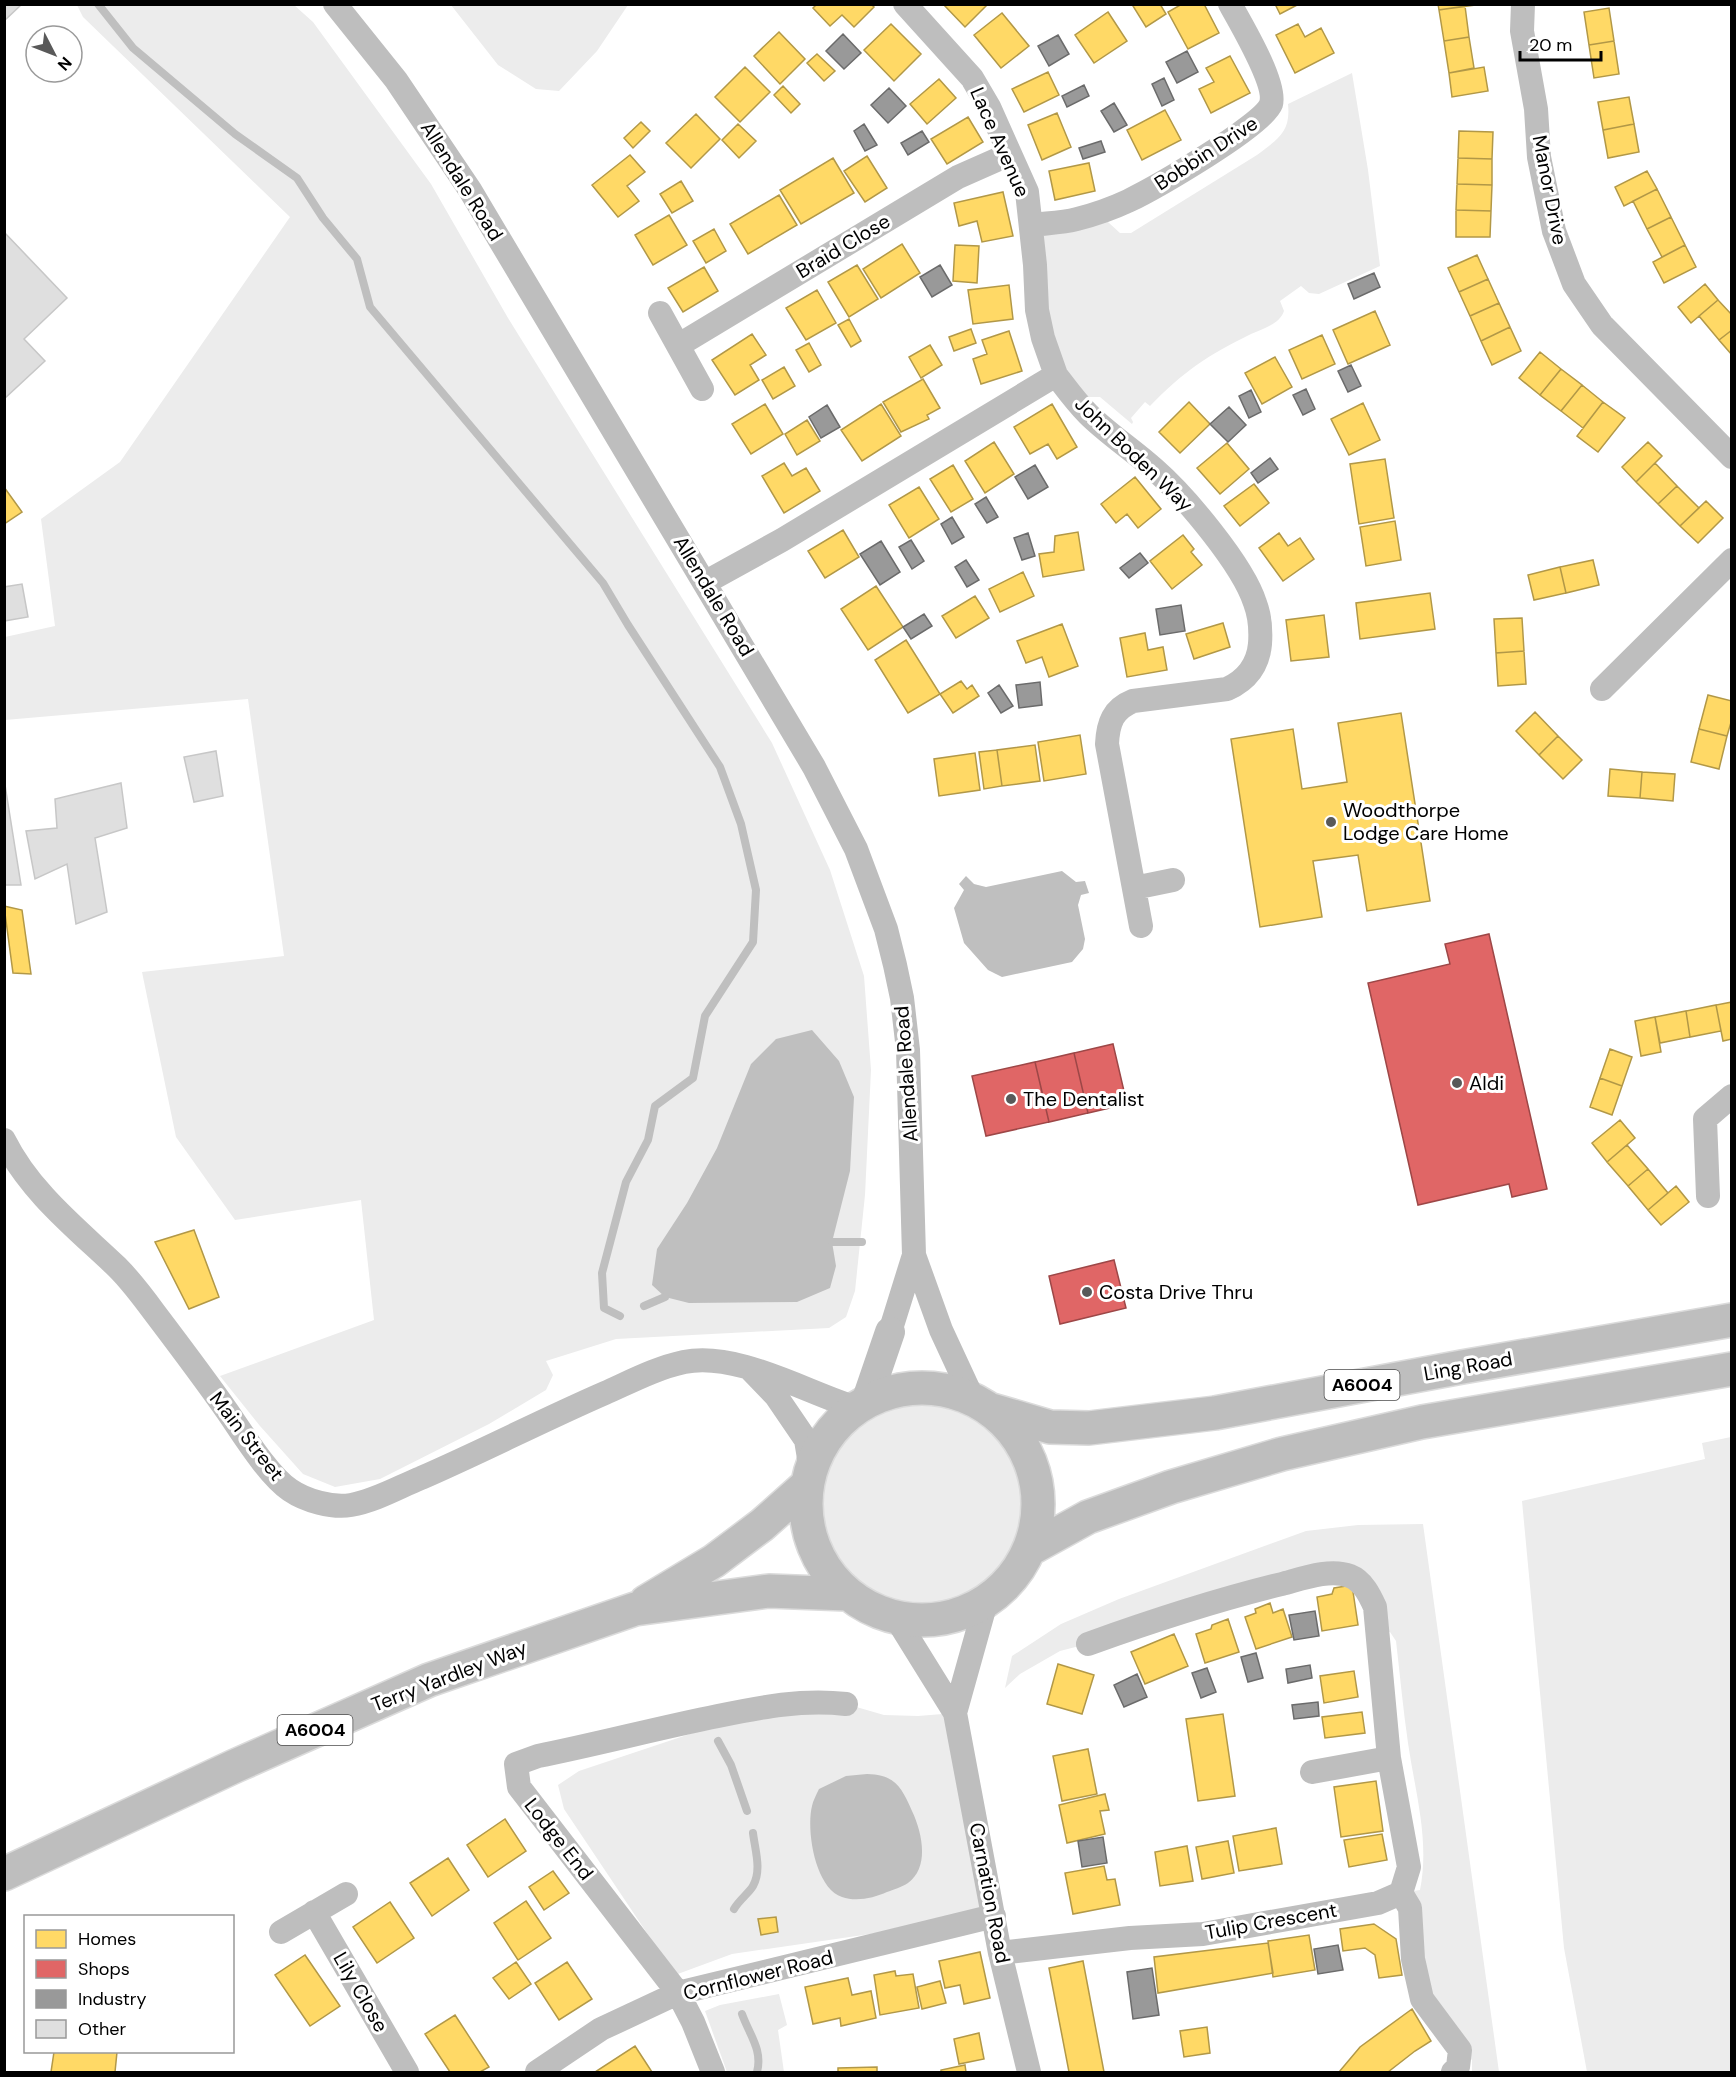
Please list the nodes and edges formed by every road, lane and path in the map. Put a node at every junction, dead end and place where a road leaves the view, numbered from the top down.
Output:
1 (335, 4) edge
2 (905, 4) edge
3 (1230, 4) edge
4 (1523, 4) edge
5 (1010, 154) junction
6 (1031, 225) junction
7 (660, 313) dead end
8 (679, 345) junction
9 (1056, 375) junction
10 (702, 388) dead end
11 (1731, 457) edge
12 (1731, 560) edge
13 (706, 582) junction
14 (1602, 689) dead end
15 (1173, 880) dead end
16 (1134, 888) junction
17 (1141, 926) dead end
18 (1731, 1096) edge
19 (4, 1140) edge
20 (1708, 1196) dead end
21 (914, 1255) junction
22 (1731, 1320) edge
23 (890, 1332) joint
24 (750, 1369) junction
25 (1731, 1369) edge
26 (862, 1405) junction
27 (982, 1405) junction
28 (809, 1477) junction
29 (1030, 1549) junction
30 (847, 1594) junction
31 (986, 1602) junction
32 (635, 1608) junction
33 (896, 1618) junction
34 (1088, 1644) dead end
35 (846, 1704) dead end
36 (955, 1713) junction
37 (1389, 1758) junction
38 (1312, 1772) dead end
39 (4, 1874) edge
40 (1401, 1893) junction
41 (346, 1894) dead end
42 (314, 1912) junction
43 (994, 1916) junction
44 (281, 1932) dead end
45 (1000, 1953) junction
46 (678, 1994) junction
47 (407, 2073) edge
48 (537, 2073) edge
49 (713, 2073) edge
50 (1029, 2073) edge
51 (1453, 2073) edge

1 - 13 street, Allendale Road
2 - 5 street, Lace Avenue
3 - 6 street, Bobbin Drive
4 - 11 street, Manor Drive
5 - 6 street, Lace Avenue
5 - 8 street, Braid Close
6 - 9 street, Lace Avenue
7 - 8 street
8 - 10 street
9 - 13 street
9 - 16 street, John Boden Way
12 - 14 street
13 - 21 street, Allendale Road
15 - 16 street
16 - 17 street, John Boden Way
18 - 20 street
19 - 24 street, Main Street
21 - 23 street, Allendale Road
21 - 27 street, Allendale Road
22 - 27 main road, Ling Road / A6004
23 - 26 street, Allendale Road
24 - 26 street, Main Street
24 - 28 street
25 - 29 main road, A6004
26 - 27 main road, A6004
26 - 28 main road, A6004
27 - 29 main road, A6004
28 - 30 main road, A6004
28 - 32 main road, Terry Yardley Way / A6004
29 - 31 main road, A6004
30 - 32 main road, Terry Yardley Way / A6004
30 - 33 main road, A6004
31 - 33 main road, A6004
31 - 36 street, Carnation Road
32 - 39 main road, Terry Yardley Way / A6004
33 - 36 street, Carnation Road
34 - 37 street
35 - 46 street, Lodge End
36 - 43 street, Carnation Road
37 - 38 street
37 - 40 street
40 - 45 street, Tulip Crescent
40 - 51 street
41 - 42 street
42 - 44 street
42 - 47 street, Lily Close
43 - 45 street, Carnation Road
43 - 46 street, Cornflower Road
45 - 50 street, Carnation Road
46 - 48 street, Cornflower Road
46 - 49 street, Lodge End

